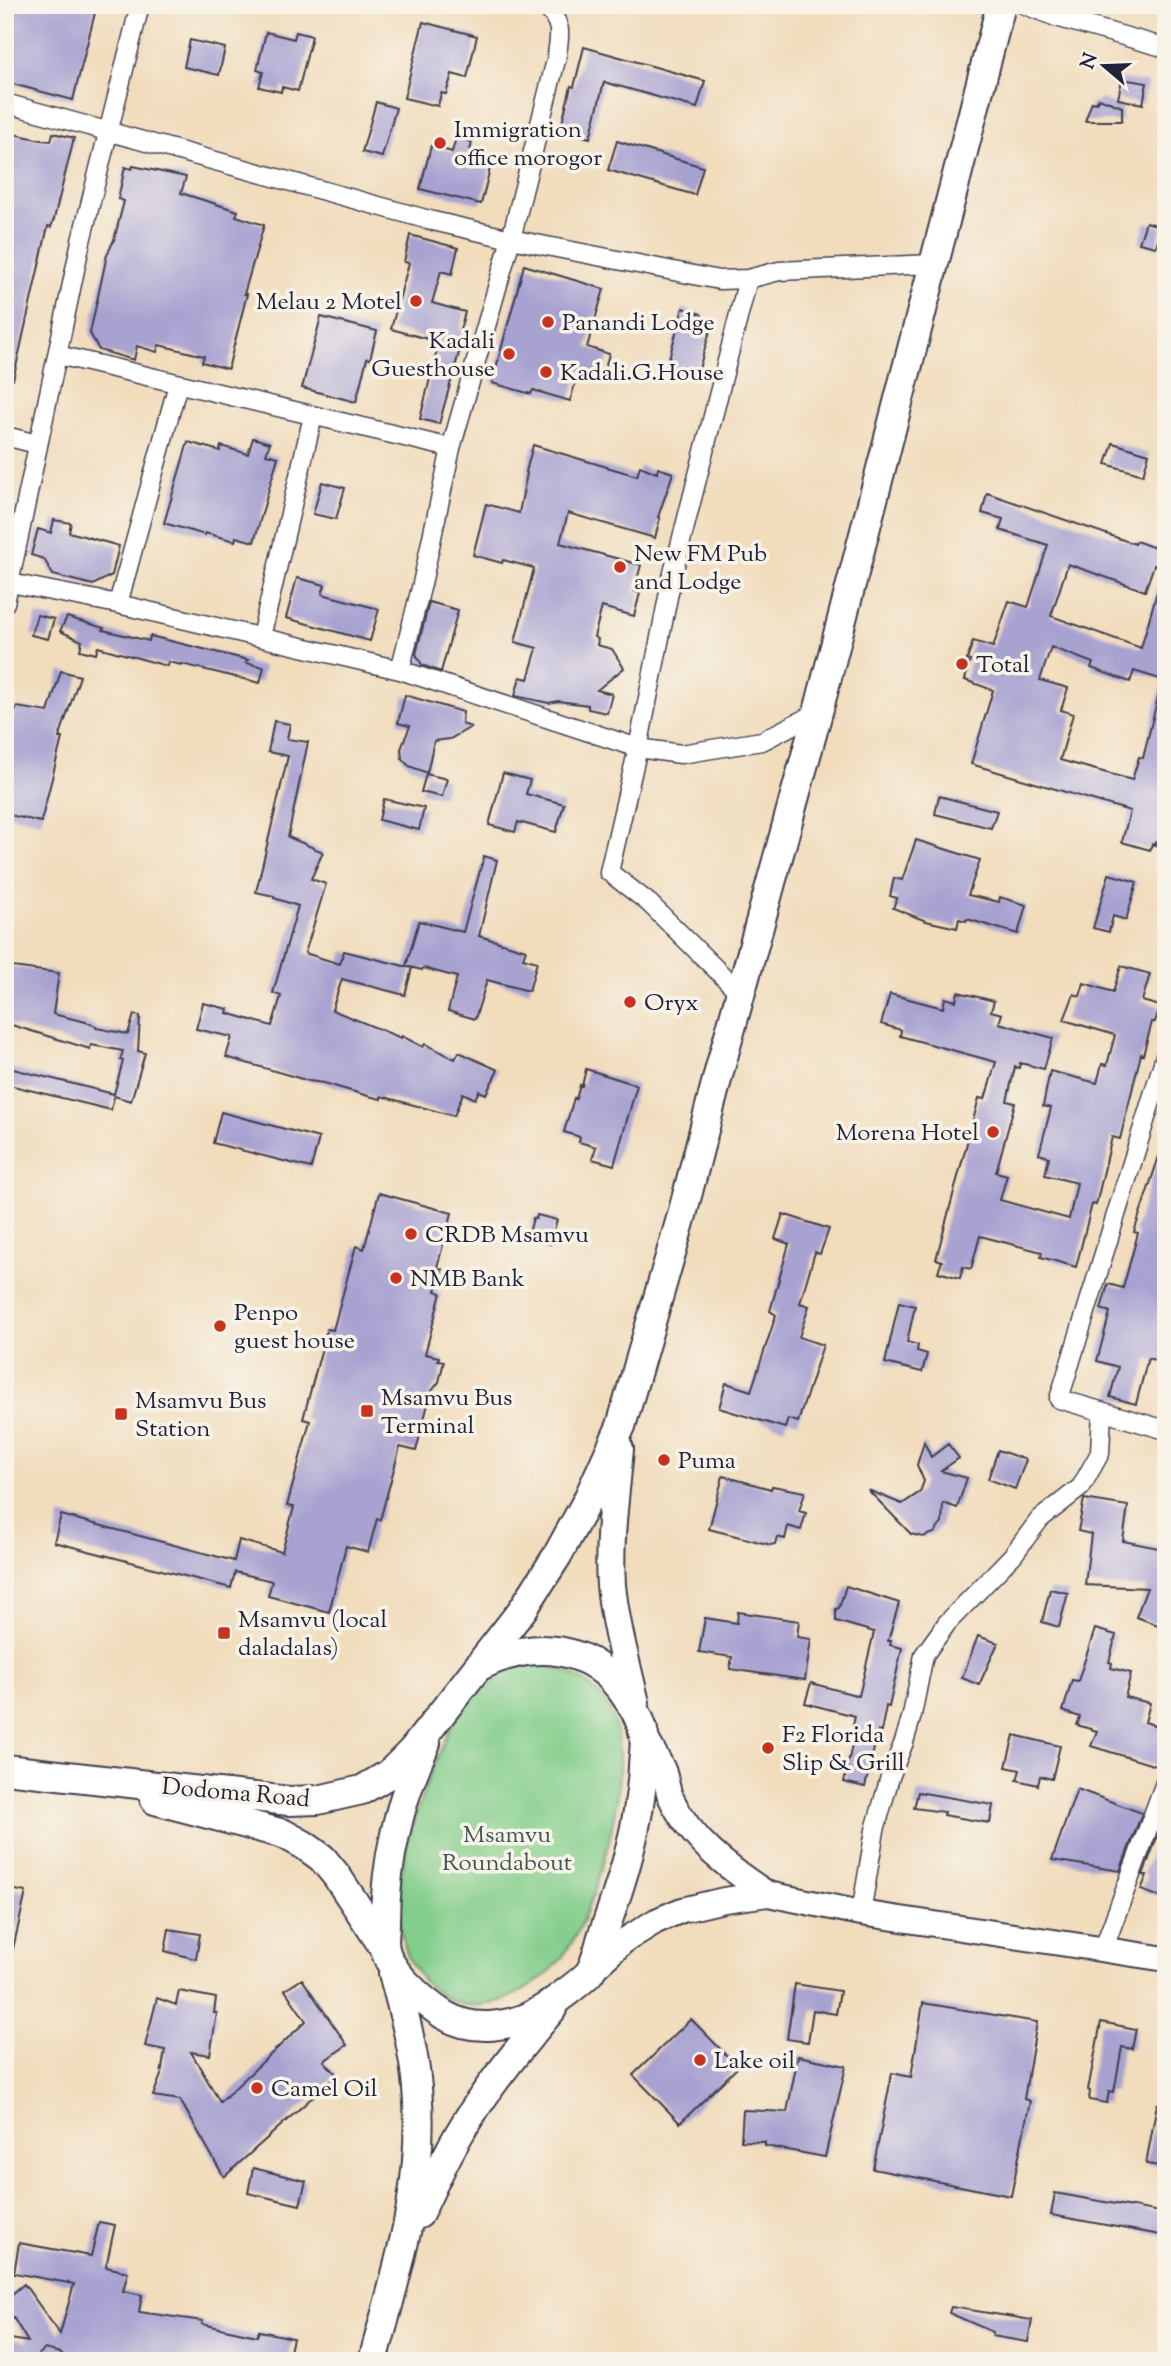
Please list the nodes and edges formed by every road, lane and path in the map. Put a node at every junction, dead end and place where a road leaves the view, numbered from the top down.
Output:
1 (140, 5) edge
2 (544, 5) edge
3 (1001, 5) edge
4 (1025, 5) edge
5 (1166, 48) edge
6 (5, 103) edge
7 (108, 133) junction
8 (511, 239) junction
9 (932, 264) junction
10 (748, 279) junction
11 (58, 355) junction
12 (178, 384) junction
13 (313, 416) junction
14 (5, 436) edge
15 (37, 444) junction
16 (451, 448) junction
17 (10, 583) junction
18 (5, 603) edge
19 (118, 604) junction
20 (261, 637) junction
21 (400, 670) junction
22 (818, 712) junction
23 (638, 748) junction
24 (741, 995) junction
25 (1166, 1053) edge
26 (1159, 1104) edge
27 (1102, 1412) junction
28 (621, 1426) junction
29 (1166, 1430) edge
30 (476, 1668) junction
31 (447, 1704) junction
32 (642, 1726) junction
33 (5, 1769) edge
34 (71, 1778) junction
35 (1166, 1780) edge
36 (768, 1894) junction
37 (861, 1913) junction
38 (1103, 1950) junction
39 (387, 1955) junction
40 (1166, 1959) edge
41 (590, 1972) junction
42 (567, 1991) junction
43 (406, 2242) junction
44 (373, 2361) edge

1 - 7 street
2 - 8 street
3 - 9 highway
4 - 5 street
6 - 7 street
7 - 8 street
7 - 11 street
8 - 10 street
8 - 16 street
9 - 10 street
9 - 22 highway
10 - 23 street
11 - 12 street
11 - 15 street
12 - 13 street
12 - 19 street
13 - 16 street
13 - 20 street
14 - 15 street
15 - 17 street
16 - 21 street
17 - 18 street
17 - 19 street
19 - 20 street
20 - 21 street
21 - 23 street
22 - 23 street
22 - 24 highway
23 - 24 street
24 - 28 highway
25 - 26 street
26 - 27 street
27 - 29 street
27 - 37 street
28 - 30 highway
28 - 32 highway
30 - 31 highway
30 - 32 highway
31 - 34 highway, Dodoma Road
31 - 39 highway
32 - 36 main road
32 - 41 highway
33 - 34 highway, Dodoma Road
34 - 39 highway, Dodoma Road
35 - 38 street
36 - 37 main road
36 - 41 main road
37 - 38 main road
38 - 40 main road
39 - 42 highway
39 - 43 highway
41 - 42 highway
42 - 43 highway
43 - 44 highway

